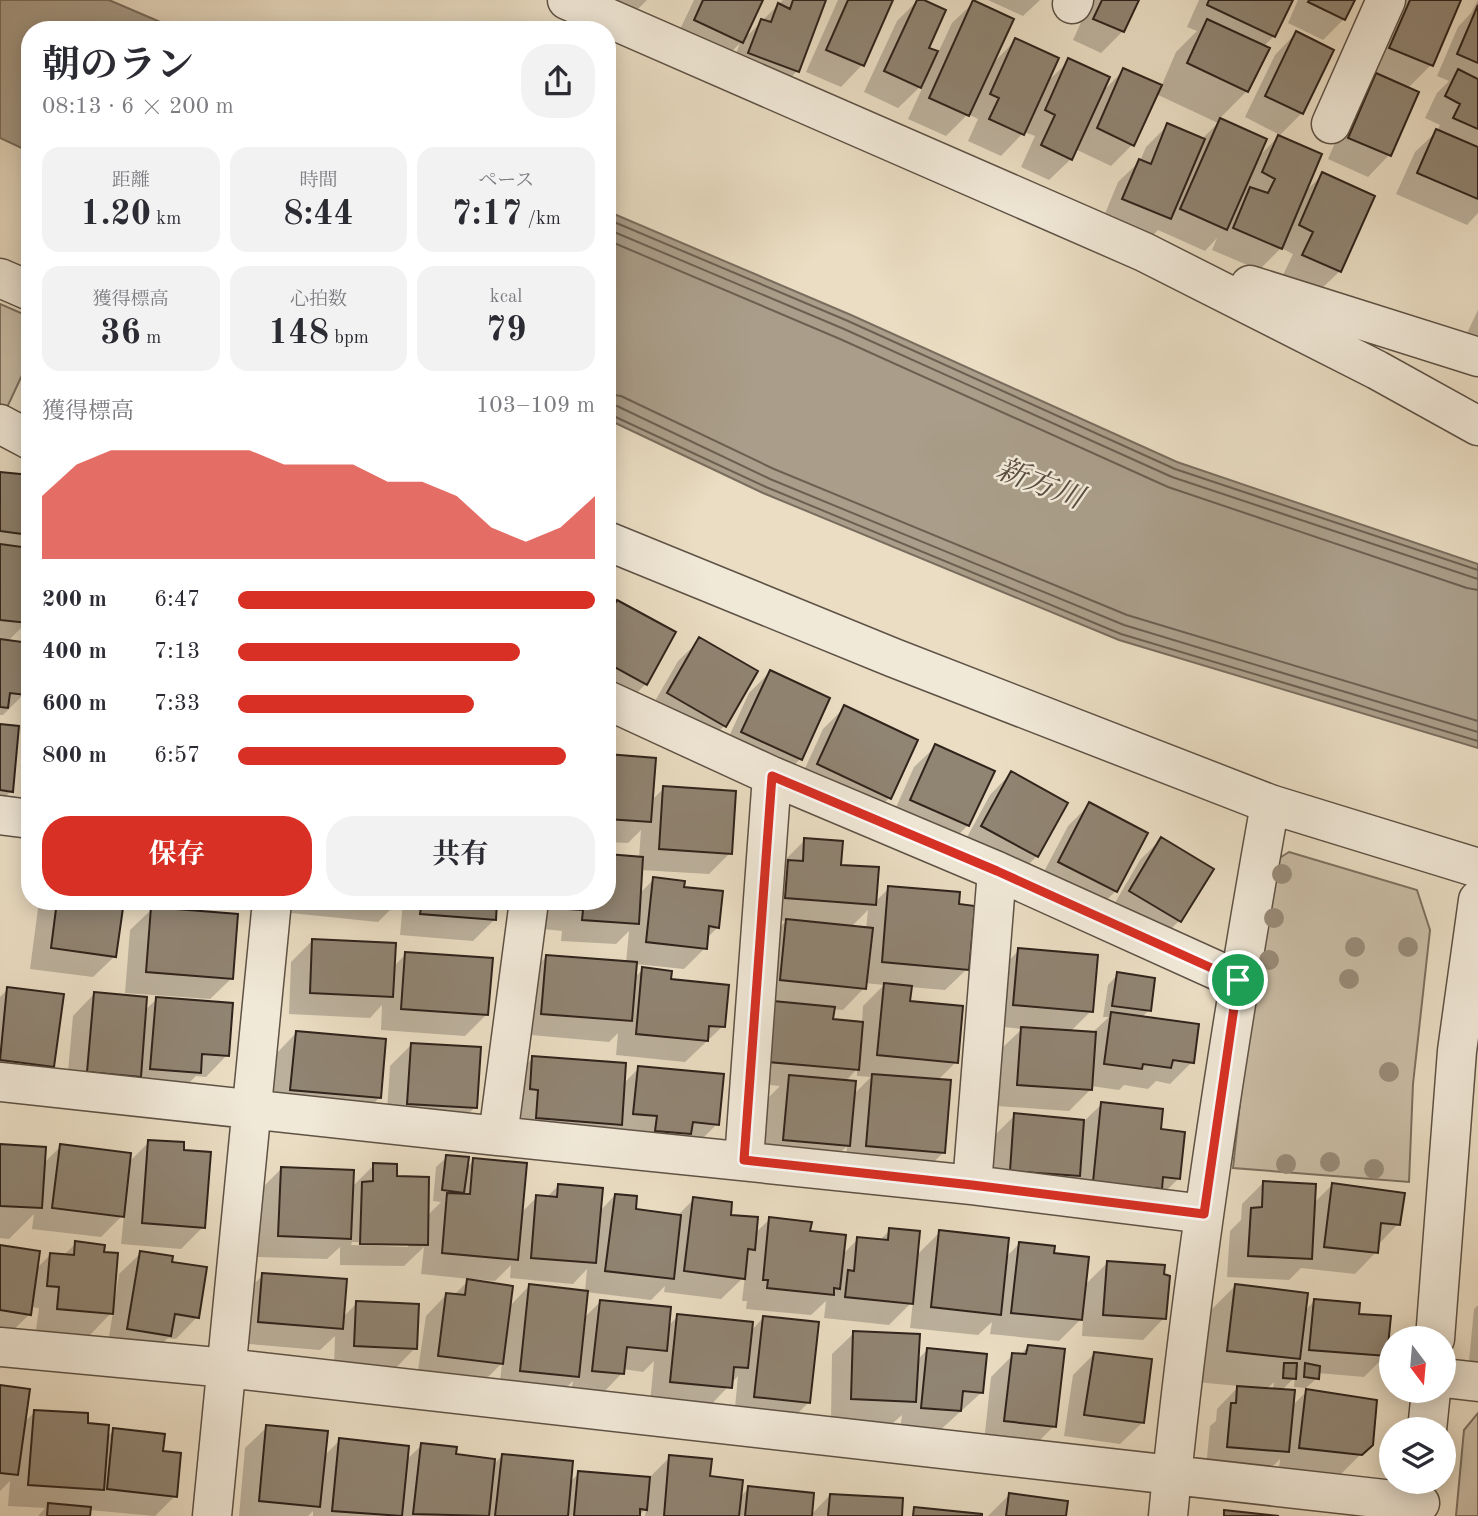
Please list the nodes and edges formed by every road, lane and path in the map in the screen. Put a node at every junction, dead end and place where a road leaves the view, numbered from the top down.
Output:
1 (567, 0) edge
2 (1386, 0) edge
3 (615, 21) edge
4 (616, 21) edge
5 (1331, 124) dead end
6 (1144, 252) junction
7 (0, 278) edge
8 (21, 287) edge
9 (1478, 357) edge
10 (0, 424) edge
11 (1478, 426) edge
12 (21, 435) edge
13 (616, 545) edge
14 (616, 704) edge
15 (772, 776) junction
16 (1270, 804) junction
17 (0, 815) edge
18 (21, 818) edge
19 (1478, 868) edge
20 (997, 871) junction
21 (1478, 900) edge
22 (271, 910) edge
23 (527, 910) edge
24 (1238, 980) junction
25 (1467, 1052) edge
26 (0, 1082) edge
27 (253, 1109) junction
28 (498, 1136) junction
29 (744, 1160) junction
30 (972, 1185) junction
31 (1204, 1214) junction
32 (1436, 1326) edge
33 (0, 1347) edge
34 (227, 1368) junction
35 (1456, 1379) edge
36 (1478, 1382) edge
37 (1172, 1475) junction
38 (1420, 1500) edge
39 (212, 1516) edge
40 (1168, 1516) edge

1 - 3 street
2 - 5 street
4 - 6 street
6 - 9 street
6 - 11 street
7 - 8 street
10 - 12 street
13 - 16 street
14 - 15 street
15 - 20 street
15 - 29 street
16 - 19 street
16 - 24 street
17 - 18 street
20 - 24 street
20 - 30 street
21 - 25 street
22 - 27 street
23 - 28 street
24 - 31 street
25 - 32 street
26 - 27 street
27 - 28 street
27 - 34 street
28 - 29 street
29 - 30 street
30 - 31 street
31 - 37 street
33 - 34 street
34 - 37 street
34 - 39 street
35 - 36 street
37 - 38 street
37 - 40 street

